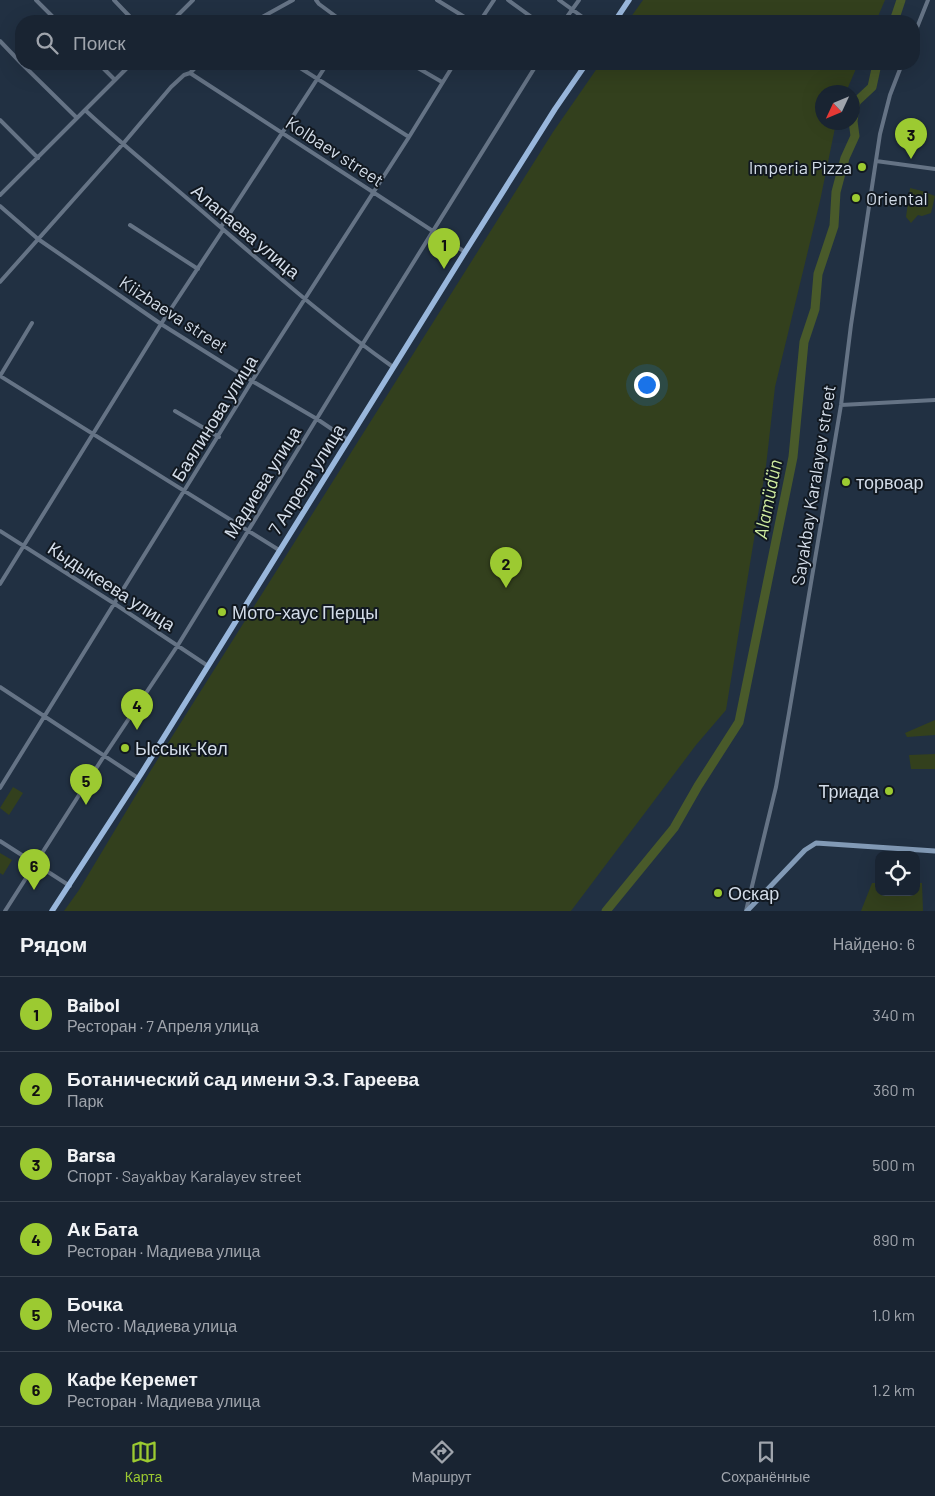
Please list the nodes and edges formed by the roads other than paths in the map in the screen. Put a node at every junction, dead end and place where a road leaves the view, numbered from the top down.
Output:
1 (36, 0) edge
2 (114, 0) edge
3 (293, 0) edge
4 (316, 0) edge
5 (437, 0) edge
6 (494, 0) edge
7 (508, 0) edge
8 (559, 0) edge
9 (579, 0) edge
10 (630, 0) edge
11 (928, 0) edge
12 (189, 1) edge
13 (572, 9) junction
14 (51, 15) edge
15 (128, 15) edge
16 (177, 15) edge
17 (266, 15) edge
18 (334, 15) edge
19 (461, 15) edge
20 (484, 15) edge
21 (529, 15) edge
22 (568, 15) edge
23 (580, 15) edge
24 (619, 15) edge
25 (920, 20) edge
26 (0, 42) edge
27 (15, 56) edge
28 (29, 70) edge
29 (105, 70) edge
30 (125, 70) edge
31 (194, 70) edge
32 (303, 70) edge
33 (323, 70) edge
34 (421, 70) edge
35 (450, 70) edge
36 (533, 70) edge
37 (582, 70) edge
38 (900, 70) edge
39 (190, 74) junction
40 (317, 79) junction
41 (115, 80) junction
42 (442, 82) junction
43 (85, 110) junction
44 (77, 118) junction
45 (0, 120) edge
46 (282, 133) junction
47 (409, 137) junction
48 (122, 145) junction
49 (38, 158) junction
50 (876, 161) junction
51 (935, 169) edge
52 (373, 193) junction
53 (0, 195) edge
54 (0, 206) edge
55 (130, 226) dead end
56 (222, 228) junction
57 (433, 231) junction
58 (38, 239) junction
59 (465, 252) junction
60 (198, 269) junction
61 (0, 282) edge
62 (305, 299) junction
63 (32, 323) dead end
64 (161, 324) junction
65 (362, 345) junction
66 (393, 368) junction
67 (0, 376) edge
68 (252, 381) junction
69 (935, 400) edge
70 (841, 405) junction
71 (175, 411) dead end
72 (317, 419) junction
73 (92, 434) junction
74 (219, 436) junction
75 (348, 440) junction
76 (185, 491) junction
77 (248, 530) junction
78 (0, 531) edge
79 (24, 545) junction
80 (279, 550) junction
81 (0, 584) edge
82 (115, 604) junction
83 (178, 645) junction
84 (208, 666) junction
85 (0, 687) edge
86 (45, 716) junction
87 (104, 756) junction
88 (138, 778) junction
89 (0, 788) edge
90 (0, 841) edge
91 (935, 851) edge
92 (35, 864) junction
93 (70, 886) junction
94 (5, 911) edge
95 (52, 911) edge
96 (747, 911) edge

1 - 14 street
2 - 15 street
3 - 17 street
4 - 18 street
5 - 19 street
6 - 20 street
7 - 21 street
8 - 13 street
9 - 13 street
10 - 24 main road
11 - 25 street
12 - 16 street
13 - 22 street
13 - 23 street
26 - 27 street
28 - 44 street
29 - 41 street
30 - 41 street
31 - 39 street
32 - 40 street
33 - 40 street
34 - 42 street
35 - 42 street, Баялинова улица
36 - 57 street, Мадиева улица
37 - 59 main road, 7 Апреля улица
38 - 50 street, Sayakbay Karalayev street
39 - 46 street, Kolbaev street
39 - 48 street
40 - 46 street
40 - 47 street
41 - 43 street
42 - 47 street, Баялинова улица
43 - 44 street
43 - 48 street, Алапаева улица
44 - 49 street
45 - 49 street
46 - 52 street, Kolbaev street
46 - 56 street
47 - 52 street, Баялинова улица
48 - 56 street, Алапаева улица
48 - 58 street
49 - 53 street
50 - 51 street
50 - 70 street, Sayakbay Karalayev street
52 - 57 street, Kolbaev street
52 - 62 street, Баялинова улица
54 - 58 street, Kiizbaeva street
55 - 60 street
56 - 60 street
56 - 62 street, Алапаева улица
57 - 59 street, Kolbaev street
57 - 65 street, Мадиева улица
58 - 61 street
58 - 64 street, Kiizbaeva street
59 - 66 main road, 7 Апреля улица
60 - 64 street
62 - 65 street, Алапаева улица
62 - 68 street, Баялинова улица
63 - 67 street
64 - 68 street, Kiizbaeva street
64 - 73 street
65 - 66 street, Алапаева улица
65 - 72 street, Мадиева улица
66 - 75 main road, 7 Апреля улица
67 - 73 street
68 - 72 street, Kiizbaeva street
68 - 74 street, Баялинова улица
69 - 70 street
70 - 96 street, Sayakbay Karalayev street
71 - 74 street
72 - 75 street, Kiizbaeva street
72 - 77 street, Мадиева улица
73 - 76 street
73 - 79 street
74 - 76 street, Баялинова улица
75 - 80 main road, 7 Апреля улица
76 - 77 street
76 - 82 street, Баялинова улица
77 - 80 street
77 - 83 street, Мадиева улица
78 - 79 street, Кыдыкеева улица
79 - 81 street
79 - 82 street, Кыдыкеева улица
80 - 84 main road, 7 Апреля улица
82 - 83 street, Кыдыкеева улица
82 - 86 street, Баялинова улица
83 - 84 street, Кыдыкеева улица
83 - 87 street, Мадиева улица
84 - 88 main road, 7 Апреля улица
85 - 86 street
86 - 87 street
86 - 89 street, Баялинова улица
87 - 88 street
87 - 92 street, Мадиева улица
88 - 93 main road, 7 Апреля улица
90 - 92 street
91 - 96 main road
92 - 93 street
92 - 94 street, Мадиева улица
93 - 95 main road, 7 Апреля улица

